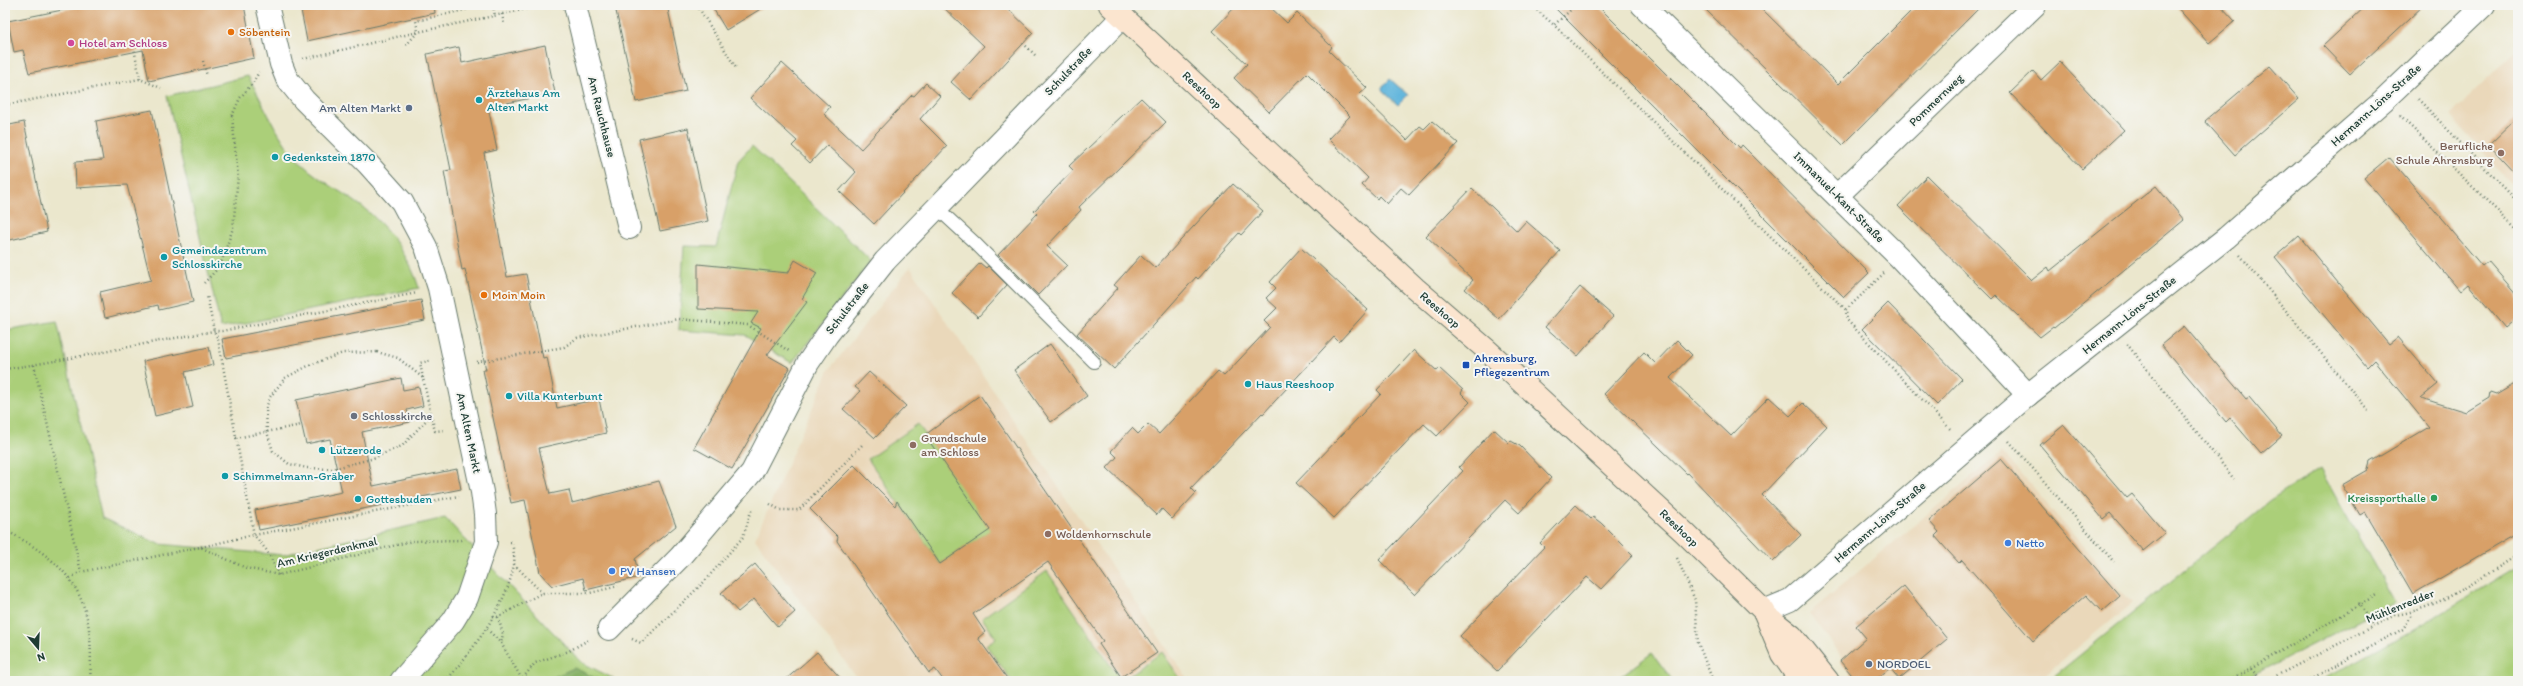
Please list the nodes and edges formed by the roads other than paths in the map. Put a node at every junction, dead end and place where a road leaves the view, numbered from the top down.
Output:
1 (575, 5) edge
2 (1642, 5) edge
3 (2035, 5) edge
4 (2484, 5) edge
5 (268, 7) edge
6 (1117, 11) edge
7 (1838, 195) junction
8 (936, 207) junction
9 (630, 228) dead end
10 (1094, 362) dead end
11 (2028, 395) junction
12 (1766, 613) junction
13 (609, 629) road end
14 (401, 681) edge
15 (1801, 681) edge
16 (1828, 681) edge

1 - 9 street, Am Rauchhause
2 - 7 street, Immanuel-Kant-Straße
3 - 7 street, Pommernweg
4 - 11 street, Hermann-Löns-Straße
5 - 14 street, Am Alten Markt
6 - 8 street, Schulstraße
6 - 12 street, Reeshoop
7 - 11 street, Immanuel-Kant-Straße
8 - 10 lane
8 - 13 street, Schulstraße
11 - 12 street, Hermann-Löns-Straße
12 - 15 street, Reeshoop
12 - 16 street, Reeshoop

